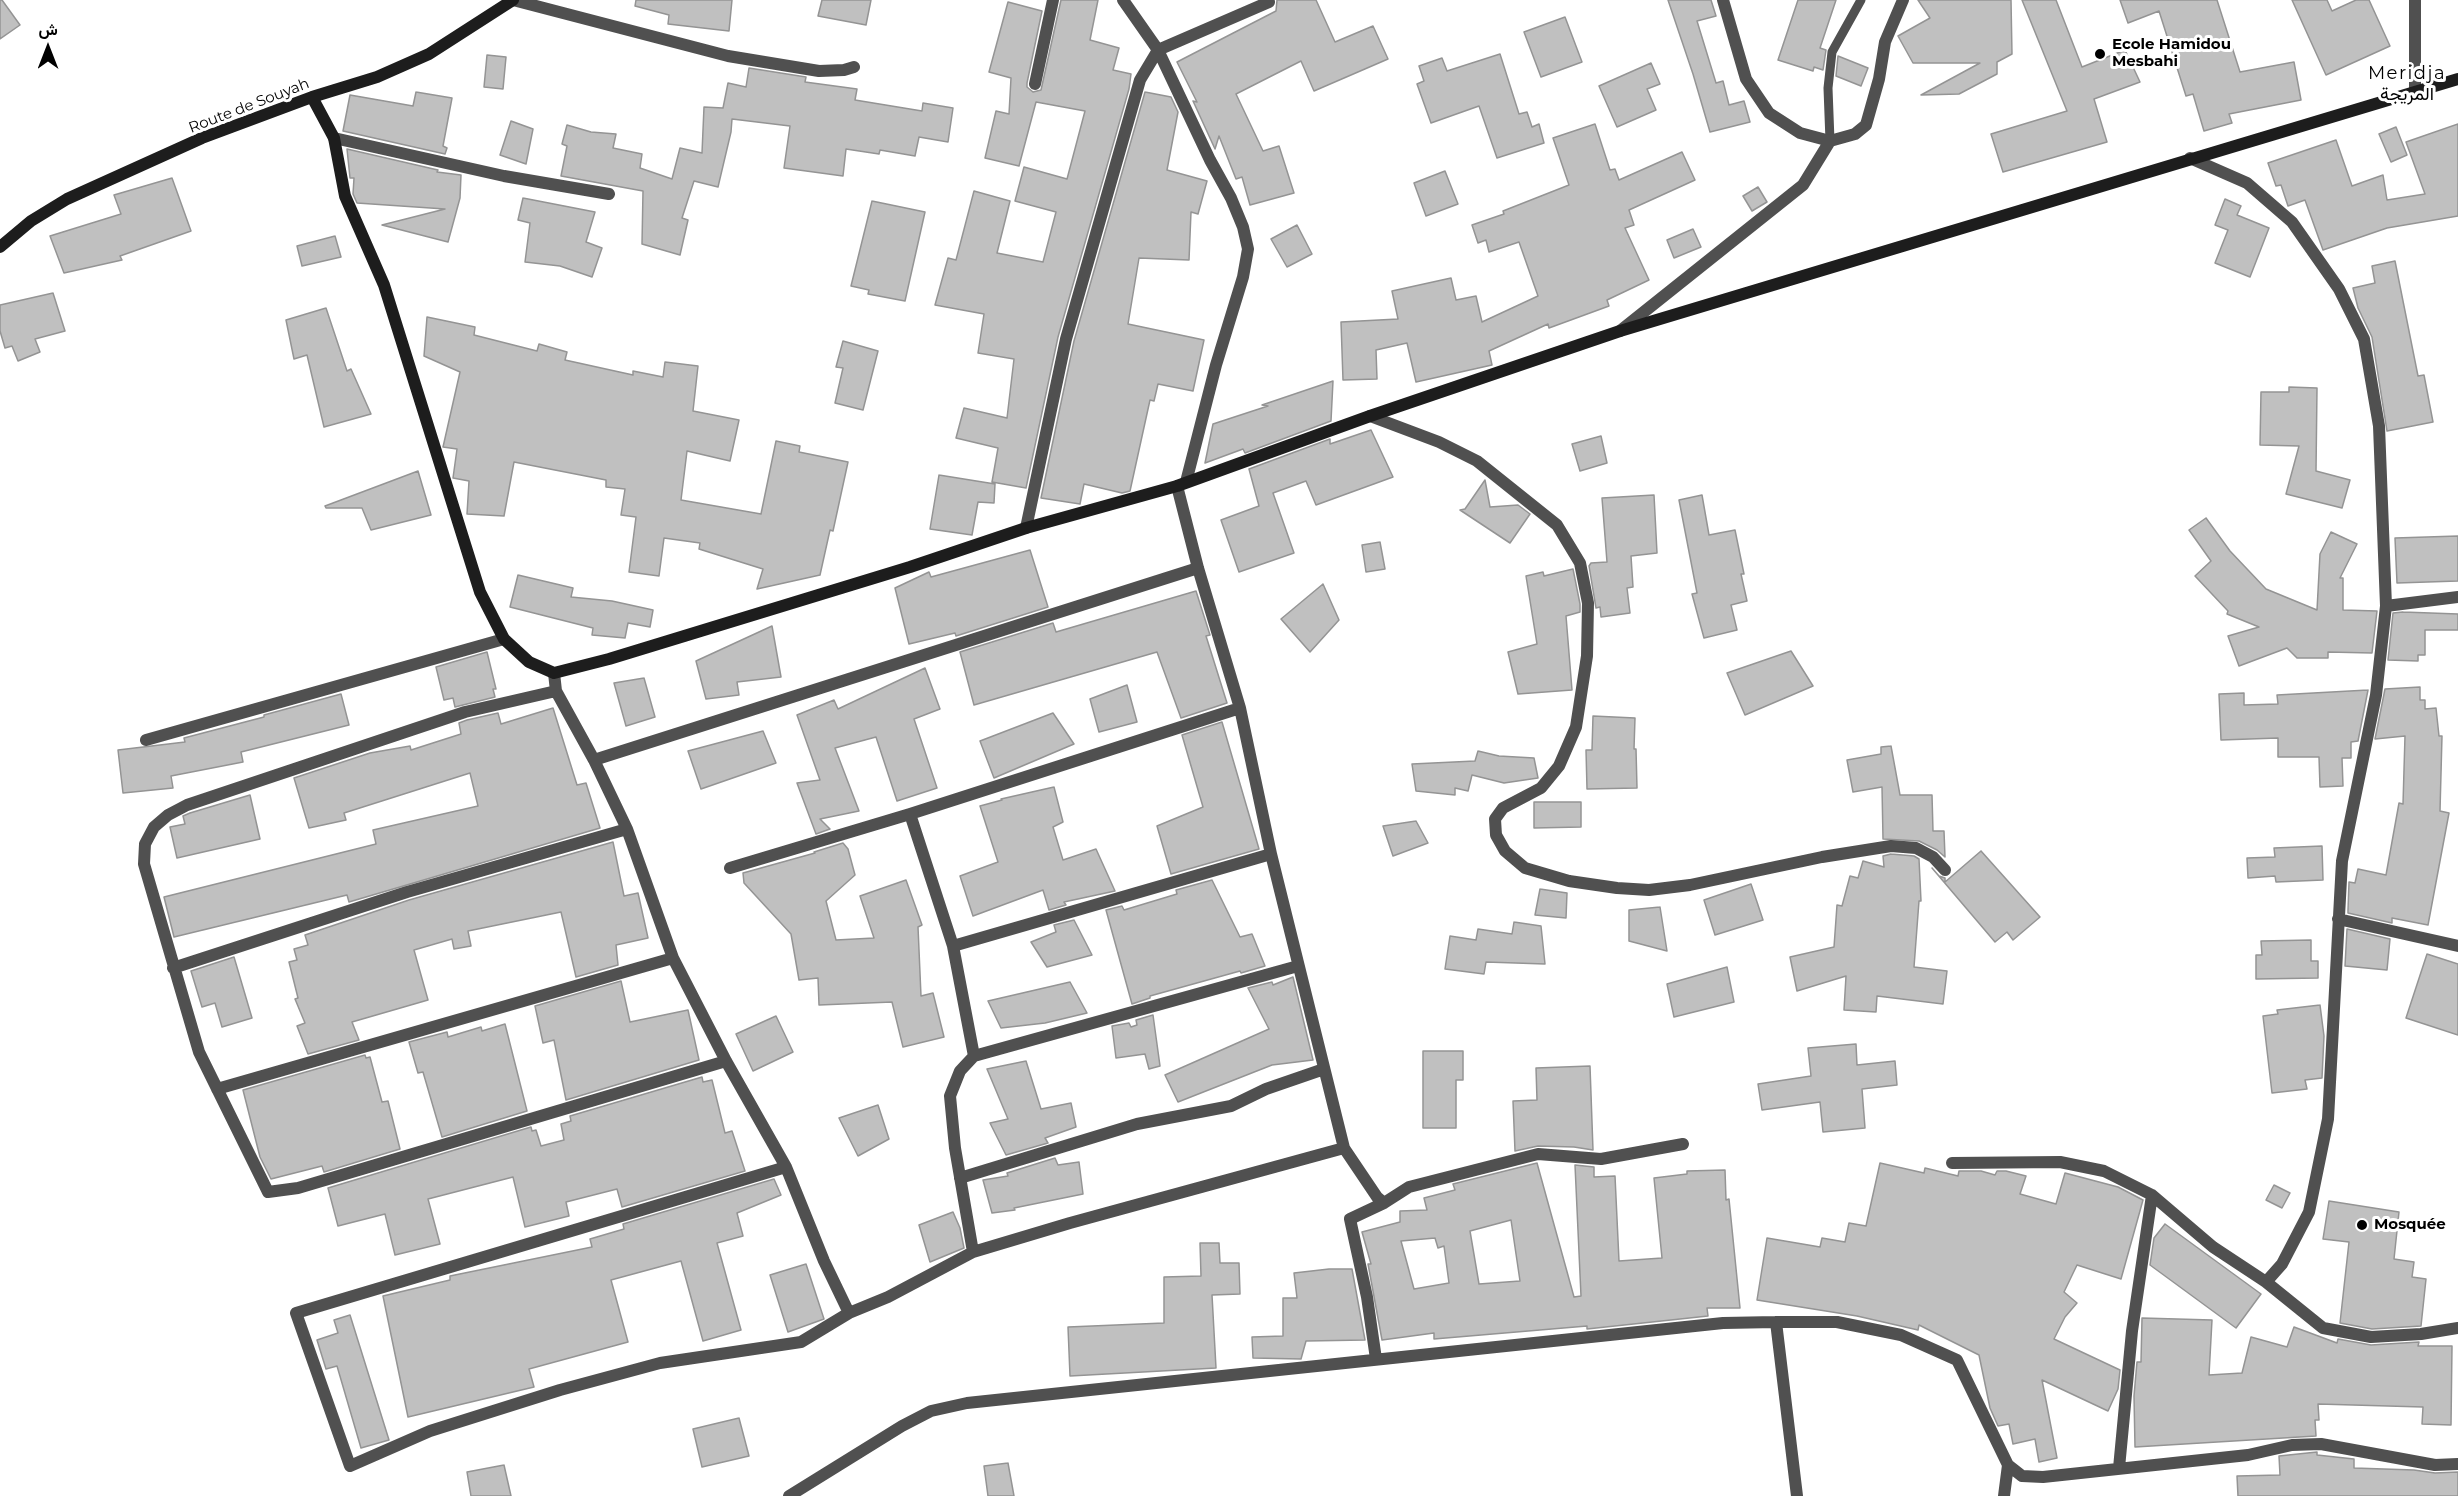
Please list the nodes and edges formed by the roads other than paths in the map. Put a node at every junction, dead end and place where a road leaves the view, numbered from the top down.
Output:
1 (513, 0) edge
2 (1053, 0) edge
3 (1123, 0) edge
4 (1723, 0) edge
5 (1861, 0) edge
6 (1903, 0) edge
7 (2415, 0) edge
8 (1269, 2) dead end
9 (1158, 50) junction
10 (854, 67) dead end
11 (2458, 79) edge
12 (1035, 84) dead end
13 (2415, 93) junction
14 (312, 98) junction
15 (334, 138) junction
16 (1830, 141) junction
17 (2190, 158) junction
18 (609, 194) dead end
19 (0, 247) edge
20 (1620, 331) junction
21 (1370, 416) junction
22 (1182, 484) junction
23 (1026, 528) junction
24 (1198, 568) junction
25 (2458, 597) edge
26 (2386, 606) junction
27 (504, 639) junction
28 (554, 673) junction
29 (556, 691) junction
30 (1240, 708) junction
31 (146, 740) dead end
32 (594, 760) junction
33 (910, 814) junction
34 (627, 828) junction
35 (1271, 854) junction
36 (730, 868) dead end
37 (1945, 870) dead end
38 (2338, 919) junction
39 (2458, 945) edge
40 (953, 946) junction
41 (673, 958) junction
42 (1298, 966) junction
43 (173, 968) junction
44 (974, 1056) junction
45 (726, 1061) junction
46 (1324, 1069) junction
47 (217, 1089) junction
48 (1683, 1144) dead end
49 (1344, 1148) junction
50 (1952, 1163) dead end
51 (786, 1167) junction
52 (960, 1178) junction
53 (2152, 1195) junction
54 (1384, 1203) junction
55 (973, 1252) junction
56 (2266, 1282) junction
57 (849, 1313) junction
58 (1776, 1322) junction
59 (2458, 1328) edge
60 (1376, 1359) junction
61 (2458, 1464) edge
62 (2008, 1465) junction
63 (2119, 1468) junction
64 (789, 1496) edge
65 (1797, 1496) edge
66 (2004, 1496) edge

1 - 10 street
1 - 14 street, Route de Souyah
2 - 12 street
3 - 9 street
4 - 16 street
5 - 16 lane
6 - 16 street
7 - 13 street
8 - 9 street
9 - 22 street
9 - 23 street
11 - 13 street
13 - 17 street
14 - 15 street
14 - 19 street, Route de Souyah
15 - 18 street
15 - 27 street
16 - 20 street
17 - 20 street
17 - 26 street
20 - 21 street
21 - 22 street
21 - 37 street
22 - 23 street
22 - 24 street
23 - 28 street
24 - 30 street
24 - 32 street
25 - 26 street
26 - 38 street
27 - 28 street
27 - 31 street
28 - 29 street
29 - 32 street
29 - 43 street
30 - 33 street
30 - 35 street
32 - 34 street
33 - 36 street
33 - 40 street
34 - 41 street
34 - 43 street
35 - 40 street
35 - 42 street
38 - 39 street
38 - 56 street
40 - 44 street
41 - 45 street
41 - 47 street
42 - 44 street
42 - 46 street
43 - 47 street
44 - 52 street
45 - 47 street
45 - 51 street
46 - 49 street
46 - 52 street
48 - 54 street
49 - 54 street
49 - 55 street
50 - 53 street
51 - 57 street
51 - 57 street
52 - 55 street
53 - 56 street
53 - 63 street
54 - 60 street
55 - 57 street
56 - 59 street
58 - 60 street
58 - 62 street
58 - 65 street
60 - 64 street
61 - 63 street
62 - 63 street
62 - 66 street

